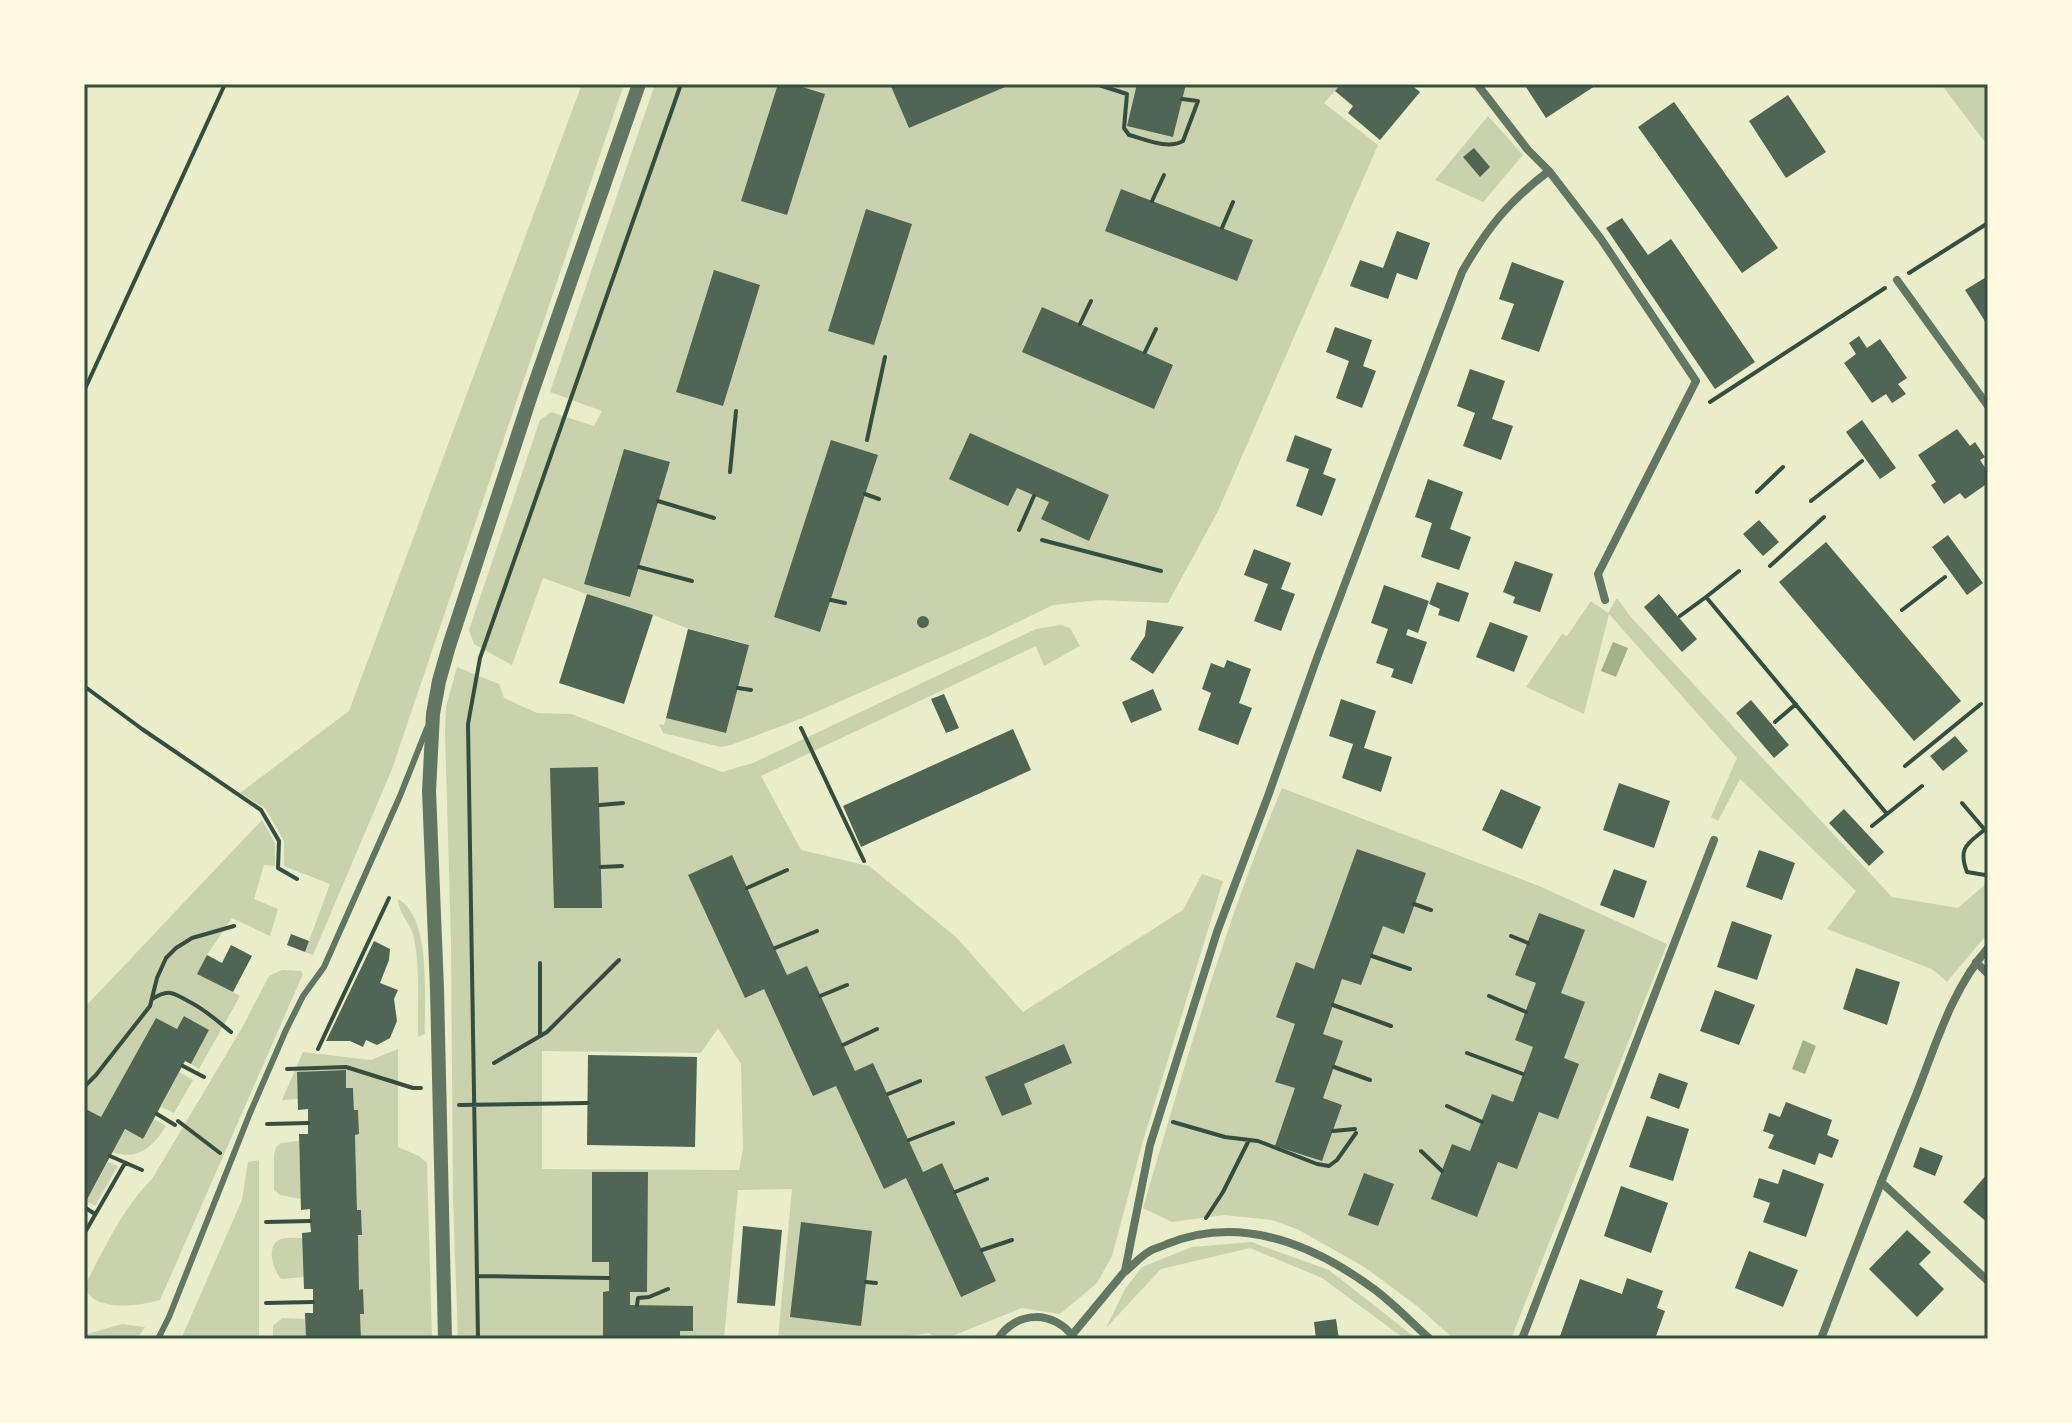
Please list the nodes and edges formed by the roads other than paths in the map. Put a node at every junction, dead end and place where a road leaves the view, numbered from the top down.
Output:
1 (639, 84) edge
2 (1477, 84) edge
3 (1549, 171) junction
4 (1897, 280) road end
5 (1988, 406) edge
6 (1605, 600) dead end
7 (433, 714) junction
8 (1714, 840) dead end
9 (1988, 948) edge
10 (1976, 962) junction
11 (1988, 974) edge
12 (1881, 1182) junction
13 (1125, 1271) junction
14 (1988, 1281) edge
15 (1073, 1337) edge
16 (158, 1339) edge
17 (445, 1339) edge
18 (998, 1339) edge
19 (1430, 1339) edge
20 (1522, 1339) edge
21 (1821, 1339) edge

1 - 7 street
2 - 3 street
3 - 6 street
3 - 13 street
4 - 5 street
7 - 16 lane
7 - 17 street
8 - 20 street
9 - 10 street
10 - 11 street
10 - 12 street
12 - 14 street
12 - 21 street
13 - 15 street
13 - 19 street
15 - 18 street

